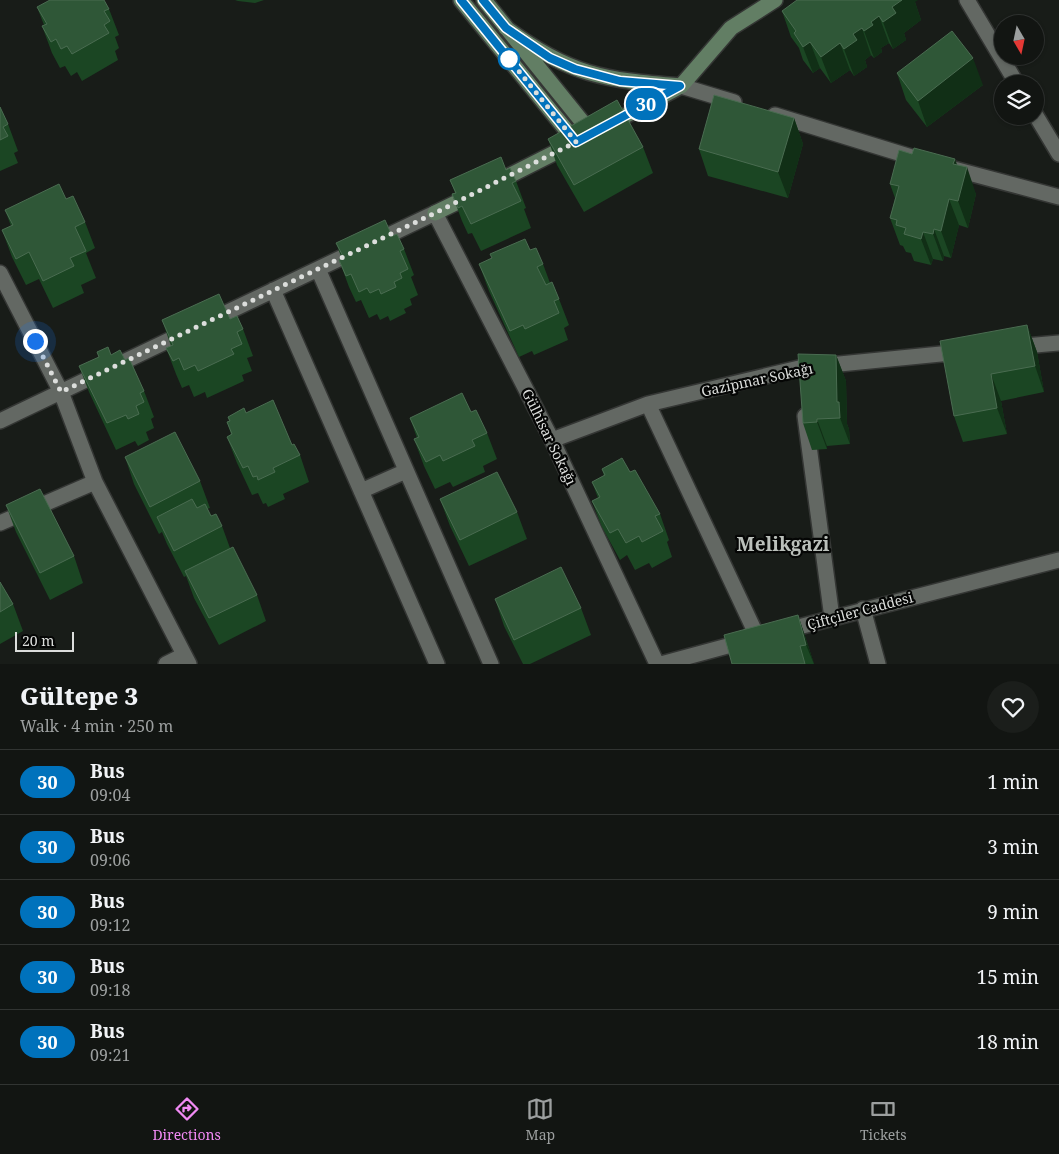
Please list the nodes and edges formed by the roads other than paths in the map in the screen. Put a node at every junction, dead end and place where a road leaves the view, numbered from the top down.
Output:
1 (461, 0) edge
2 (775, 0) edge
3 (967, 0) edge
4 (490, 2) edge
5 (506, 28) junction
6 (1012, 75) edge
7 (680, 86) junction
8 (1042, 125) edge
9 (592, 134) junction
10 (576, 142) junction
11 (1059, 154) edge
12 (1059, 197) edge
13 (435, 213) junction
14 (318, 269) junction
15 (0, 273) edge
16 (273, 290) junction
17 (1059, 343) edge
18 (1001, 348) edge
19 (972, 351) edge
20 (799, 368) junction
21 (61, 392) junction
22 (648, 404) junction
23 (0, 420) edge
24 (552, 440) junction
25 (406, 471) junction
26 (95, 482) junction
27 (361, 491) junction
28 (0, 523) edge
29 (1059, 560) edge
30 (863, 609) junction
31 (832, 618) junction
32 (758, 638) junction
33 (186, 659) edge
34 (166, 664) edge
35 (437, 664) edge
36 (491, 664) edge
37 (657, 664) edge
38 (661, 664) edge
39 (878, 664) edge

1 - 10 street
2 - 7 street
3 - 6 street
4 - 5 street
5 - 7 street
5 - 9 street
7 - 9 street
7 - 12 street
8 - 11 street
9 - 10 street
10 - 13 street
13 - 14 street
13 - 24 street, Gülhisar Sokağı
14 - 16 street
14 - 25 street
15 - 21 street
16 - 21 street
16 - 27 street
17 - 18 street
19 - 20 street, Gazipınar Sokağı
20 - 22 street, Gazipınar Sokağı
20 - 31 street
21 - 23 street
21 - 26 street
22 - 24 street, Gazipınar Sokağı
22 - 32 street
24 - 37 street, Gülhisar Sokağı
25 - 27 street
25 - 36 street
26 - 28 street
26 - 33 street
27 - 35 street
29 - 30 street, Çiftçiler Caddesi
30 - 31 street, Çiftçiler Caddesi
30 - 39 street
31 - 32 street, Çiftçiler Caddesi
32 - 38 street, Çiftçiler Caddesi
33 - 34 street

